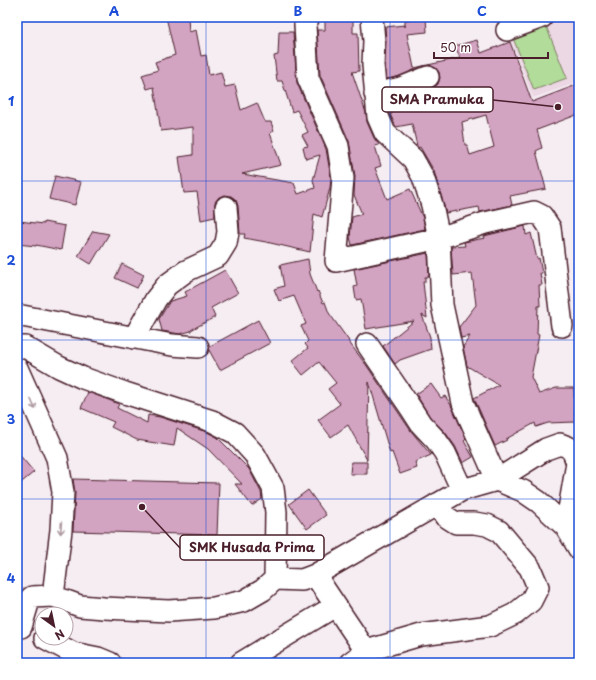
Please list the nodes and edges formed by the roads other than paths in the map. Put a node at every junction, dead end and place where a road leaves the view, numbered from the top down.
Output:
1 (309, 17) edge
2 (372, 17) edge
3 (542, 17) edge
4 (507, 30) dead end
5 (428, 77) dead end
6 (375, 94) junction
7 (226, 207) dead end
8 (439, 238) junction
9 (17, 315) edge
10 (562, 326) dead end
11 (134, 338) junction
12 (367, 344) dead end
13 (17, 346) edge
14 (198, 347) dead end
15 (17, 368) edge
16 (497, 480) junction
17 (462, 490) junction
18 (437, 504) junction
19 (566, 527) junction
20 (579, 549) edge
21 (315, 575) junction
22 (275, 579) junction
23 (53, 596) junction
24 (335, 606) junction
25 (19, 626) edge
26 (34, 633) edge
27 (58, 646) edge
28 (358, 657) edge
29 (78, 658) edge
30 (110, 663) edge
31 (241, 663) edge

1 - 8 street
2 - 6 street
3 - 4 street
5 - 6 street
6 - 8 street
7 - 11 street
8 - 10 street
8 - 16 street
9 - 11 street
11 - 14 street
12 - 17 street
13 - 22 street
15 -> 23 street
16 - 17 street
16 - 19 street
16 - 19 street
17 - 18 street
18 - 21 street
18 - 28 street
19 - 20 street
21 - 22 street
21 - 24 street
22 - 23 street
23 - 25 street
24 - 28 street
24 - 31 street
25 - 26 street
27 - 29 street
29 - 30 street

